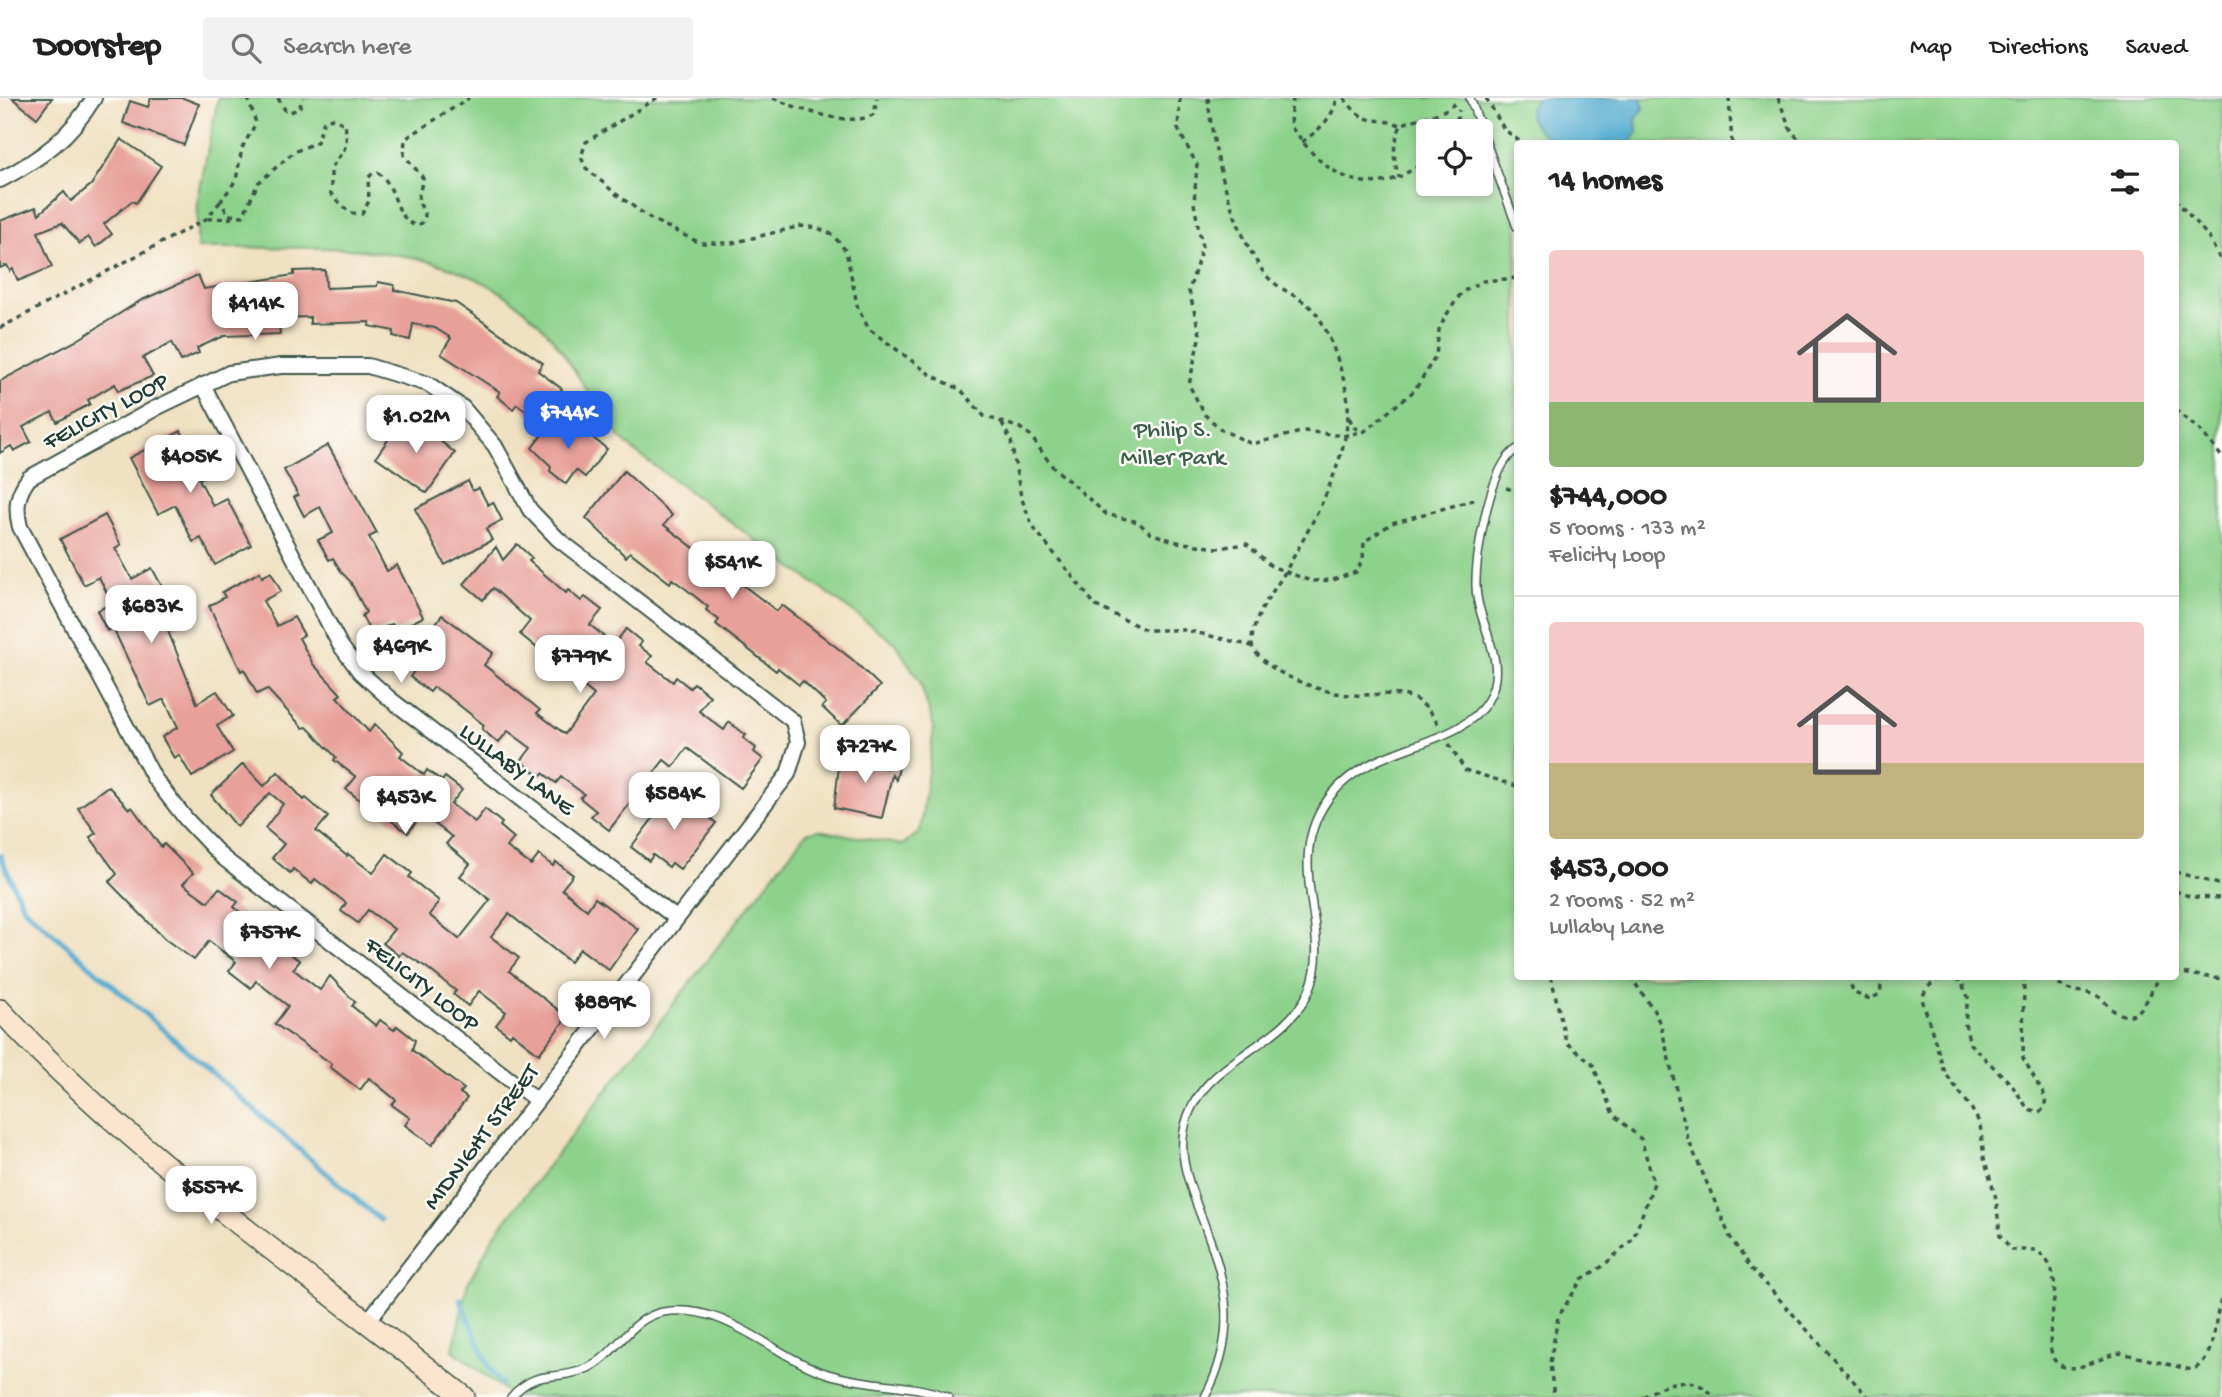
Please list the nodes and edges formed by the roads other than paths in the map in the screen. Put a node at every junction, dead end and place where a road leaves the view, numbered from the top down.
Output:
1 (94, 98) edge
2 (1471, 98) edge
3 (0, 180) edge
4 (1514, 219) edge
5 (203, 385) junction
6 (1514, 452) edge
7 (798, 742) joint
8 (676, 918) junction
9 (0, 1010) edge
10 (536, 1100) junction
11 (368, 1321) junction
12 (464, 1397) edge
13 (512, 1397) edge
14 (948, 1397) edge
15 (1205, 1397) edge

1 - 3 street
2 - 4 lane
5 - 7 street, FELICITY LOOP
5 - 8 street, LULLABY LANE
5 - 10 street, FELICITY LOOP
6 - 15 lane
7 - 8 street, MIDNIGHT STREET
8 - 10 street, MIDNIGHT STREET
9 - 11 main road
10 - 11 street, MIDNIGHT STREET
11 - 12 main road
13 - 14 lane

